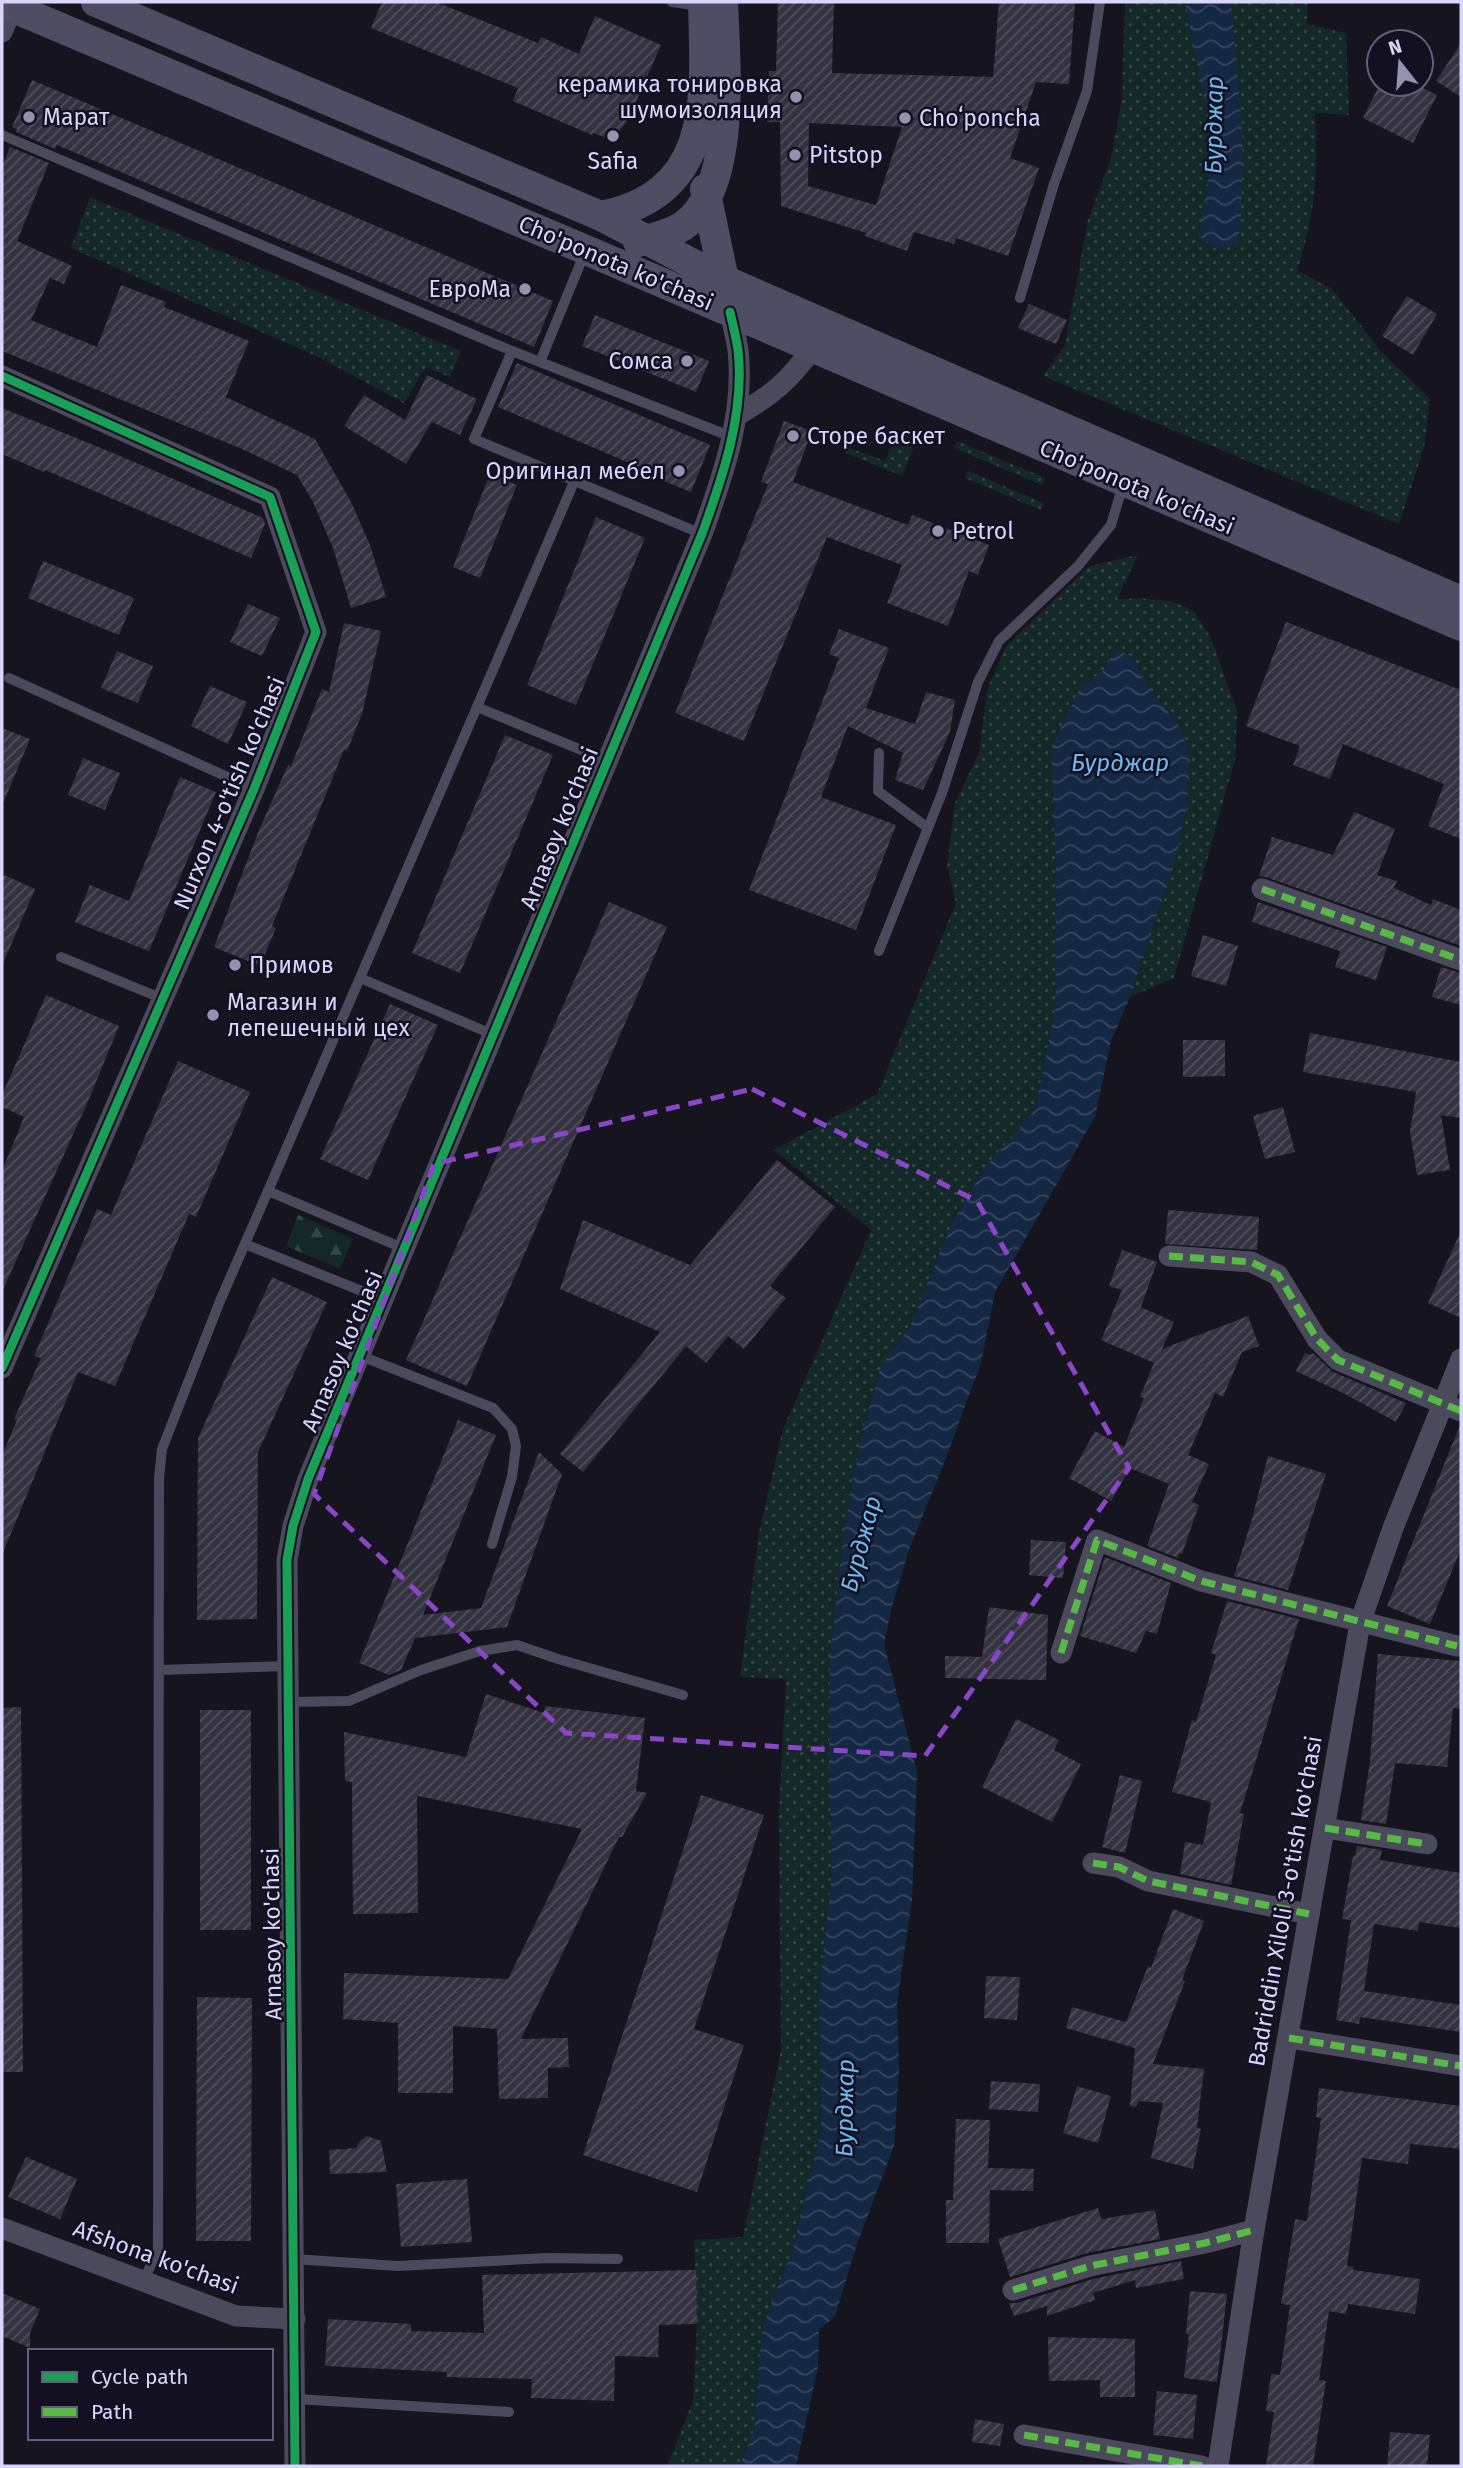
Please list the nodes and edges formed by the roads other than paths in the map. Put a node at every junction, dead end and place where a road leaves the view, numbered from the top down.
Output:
1 (96, 2) edge
2 (672, 2) edge
3 (1100, 2) edge
4 (710, 3) edge
5 (8, 11) edge
6 (2, 135) edge
7 (696, 140) junction
8 (707, 198) junction
9 (601, 216) junction
10 (648, 239) junction
11 (586, 250) junction
12 (724, 280) junction
13 (1020, 298) dead end
14 (730, 312) junction
15 (813, 348) junction
16 (512, 351) junction
17 (540, 362) junction
18 (2, 376) edge
19 (734, 426) junction
20 (1130, 475) junction
21 (574, 482) junction
22 (1228, 513) junction
23 (702, 534) junction
24 (1461, 601) edge
25 (1461, 626) edge
26 (9, 678) dead end
27 (477, 708) junction
28 (878, 753) dead end
29 (608, 761) junction
30 (254, 789) junction
31 (928, 828) junction
32 (1262, 889) dead end
33 (879, 951) dead end
34 (61, 957) dead end
35 (1461, 960) edge
36 (360, 978) junction
37 (163, 999) junction
38 (494, 1035) junction
39 (268, 1191) junction
40 (245, 1244) junction
41 (405, 1249) junction
42 (1169, 1256) dead end
43 (384, 1300) junction
44 (361, 1356) junction
45 (1461, 1359) edge
46 (2, 1368) edge
47 (1452, 1407) edge
48 (492, 1544) dead end
49 (1360, 1623) junction
50 (1457, 1646) dead end
51 (1060, 1653) dead end
52 (288, 1666) junction
53 (159, 1670) junction
54 (683, 1695) dead end
55 (289, 1702) junction
56 (1325, 1828) junction
57 (1427, 1844) dead end
58 (1093, 1863) dead end
59 (1309, 1914) junction
60 (1289, 2038) junction
61 (1461, 2066) edge
62 (2, 2228) edge
63 (1254, 2230) junction
64 (295, 2259) junction
65 (618, 2259) dead end
66 (144, 2280) junction
67 (1013, 2290) dead end
68 (295, 2319) junction
69 (296, 2399) junction
70 (509, 2412) dead end
71 (1024, 2435) dead end
72 (295, 2466) edge
73 (1202, 2466) edge
74 (1218, 2466) edge

1 - 9 main road, Cho'ponota ko'chasi
2 - 4 lane
3 - 13 lane
4 - 7 main road, Arnasoy ko'chasi
4 - 8 main road, Arnasoy ko'chasi
5 - 11 main road, Cho'ponota ko'chasi
6 - 16 lane
7 - 8 main road, Arnasoy ko'chasi
7 - 9 main road, Arnasoy ko'chasi
8 - 10 main road, Arnasoy ko'chasi
8 - 12 main road, Arnasoy ko'chasi
9 - 10 main road, Cho'ponota ko'chasi
10 - 11 main road, Arnasoy ko'chasi
10 - 12 main road, Cho'ponota ko'chasi
11 - 14 main road, Cho'ponota ko'chasi
11 - 17 lane
12 - 14 main road, Arnasoy ko'chasi
12 - 20 main road, Cho'ponota ko'chasi
14 - 15 main road, Cho'ponota ko'chasi
14 - 19 street, Arnasoy ko'chasi
15 - 19 street
15 - 20 main road, Cho'ponota ko'chasi
16 - 17 lane
16 - 21 lane
17 - 19 lane
18 - 30 street, Nurxon 4-o'tish ko'chasi
19 - 23 street, Arnasoy ko'chasi
20 - 22 main road, Cho'ponota ko'chasi
20 - 31 lane
21 - 23 lane
21 - 27 lane
22 - 24 main road, Cho'ponota ko'chasi
22 - 25 main road, Cho'ponota ko'chasi
23 - 29 street, Arnasoy ko'chasi
26 - 30 lane
27 - 29 lane
27 - 36 lane
28 - 31 lane
29 - 38 street, Arnasoy ko'chasi
30 - 37 street, Nurxon 4-o'tish ko'chasi
31 - 33 lane
32 - 35 street
34 - 37 lane
36 - 38 lane
36 - 39 lane
37 - 46 street, Nurxon 4-o'tish ko'chasi
38 - 41 street, Arnasoy ko'chasi
39 - 40 lane
39 - 41 lane
40 - 43 lane
40 - 53 lane
41 - 43 street, Arnasoy ko'chasi
42 - 47 street
43 - 44 street, Arnasoy ko'chasi
44 - 48 lane
44 - 52 street, Arnasoy ko'chasi
45 - 47 street, Badriddin Xiloli 3-o'tish ko'chasi
47 - 49 street, Badriddin Xiloli 3-o'tish ko'chasi
49 - 50 street
49 - 51 street
49 - 56 street, Badriddin Xiloli 3-o'tish ko'chasi
52 - 53 lane
52 - 55 street, Arnasoy ko'chasi
53 - 66 lane
54 - 55 lane
55 - 64 street, Arnasoy ko'chasi
56 - 57 street
56 - 59 street, Badriddin Xiloli 3-o'tish ko'chasi
58 - 59 street
59 - 60 street, Badriddin Xiloli 3-o'tish ko'chasi
60 - 61 street
60 - 63 street, Badriddin Xiloli 3-o'tish ko'chasi
62 - 66 street, Afshona ko'chasi
63 - 67 street
63 - 74 street, Badriddin Xiloli 3-o'tish ko'chasi
64 - 65 lane
64 - 68 street, Arnasoy ko'chasi
66 - 68 street, Afshona ko'chasi
68 - 69 street, Arnasoy ko'chasi
69 - 70 lane
69 - 72 street, Arnasoy ko'chasi
71 - 73 street

